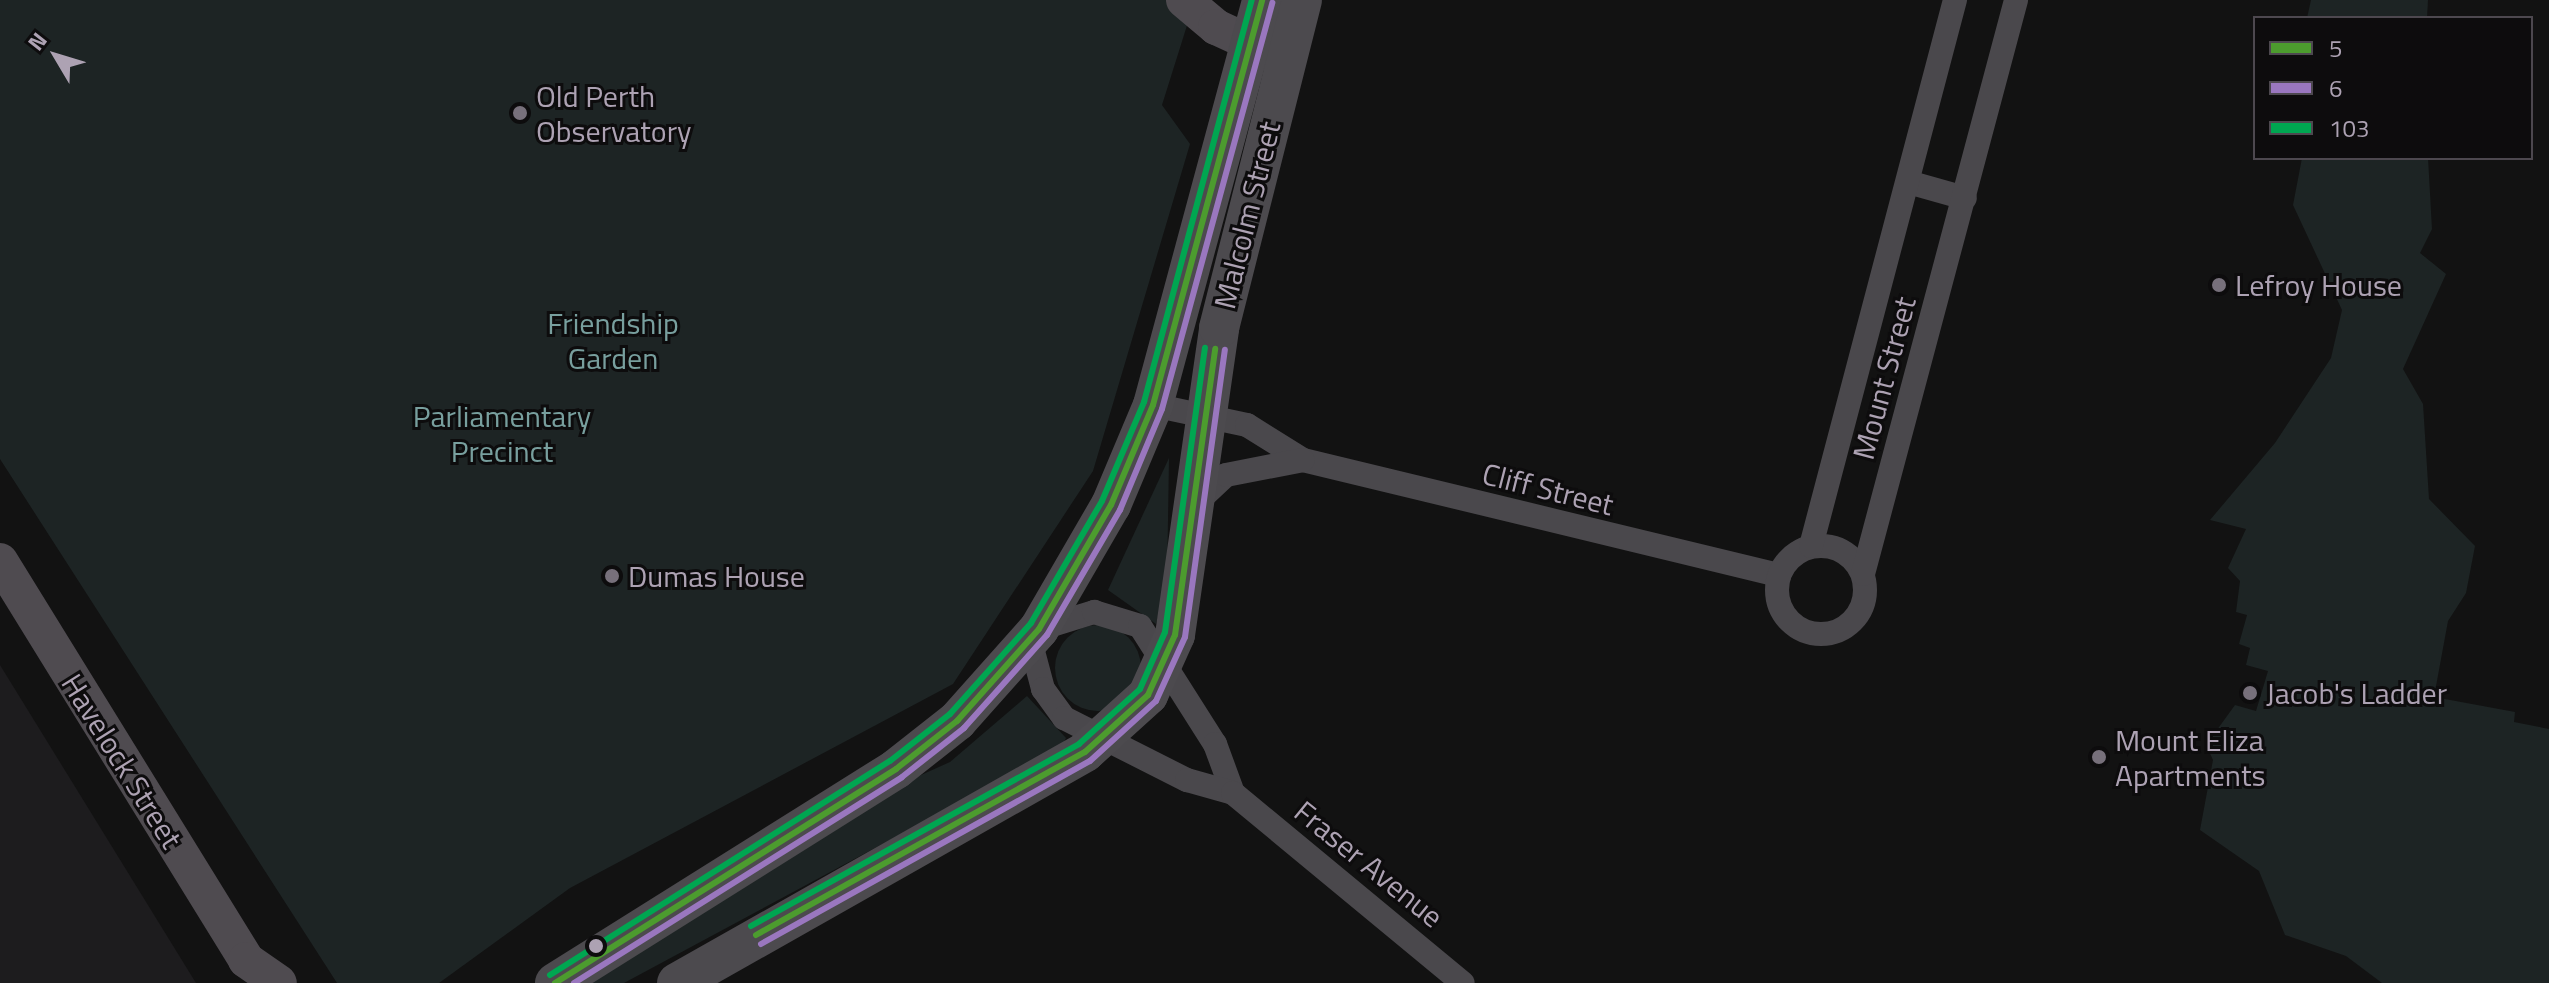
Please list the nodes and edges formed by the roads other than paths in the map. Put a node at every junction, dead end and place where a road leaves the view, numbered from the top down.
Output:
1 (1184, 0) edge
2 (1955, 0) edge
3 (2016, 0) edge
4 (1273, 18) edge
5 (1908, 182) junction
6 (1965, 198) junction
7 (1153, 405) junction
8 (1203, 416) junction
9 (1303, 460) junction
10 (1193, 506) junction
11 (1811, 546) junction
12 (0, 561) edge
13 (1863, 574) junction
14 (1779, 575) junction
15 (1034, 635) junction
16 (1165, 659) junction
17 (1102, 741) junction
18 (1233, 793) junction
19 (246, 971) edge
20 (279, 983) edge
21 (555, 983) edge
22 (677, 983) edge
23 (1463, 983) edge

1 - 4 main road
2 - 5 street, Mount Street
3 - 6 street, Mount Street
4 - 7 main road, Malcolm Street
4 - 8 main road, Malcolm Street
5 - 6 street
5 - 11 street, Mount Street
6 - 13 street, Mount Street
7 - 8 street, Cliff Street
7 - 15 main road, Malcolm Street
8 - 9 street, Cliff Street
8 - 10 main road, Malcolm Street
9 - 10 street, Cliff Street
9 - 14 street, Cliff Street
10 - 16 main road, Malcolm Street
11 - 13 street
11 - 14 street
12 - 19 main road, Havelock Street
13 - 14 street
15 - 16 street, Fraser Avenue
15 - 17 street, Fraser Avenue
15 - 21 main road, Malcolm Street
16 - 17 main road, Malcolm Street
16 - 18 street, Fraser Avenue
17 - 18 street, Fraser Avenue
17 - 22 main road, Malcolm Street
18 - 23 street, Fraser Avenue
19 - 20 main road, Havelock Street

